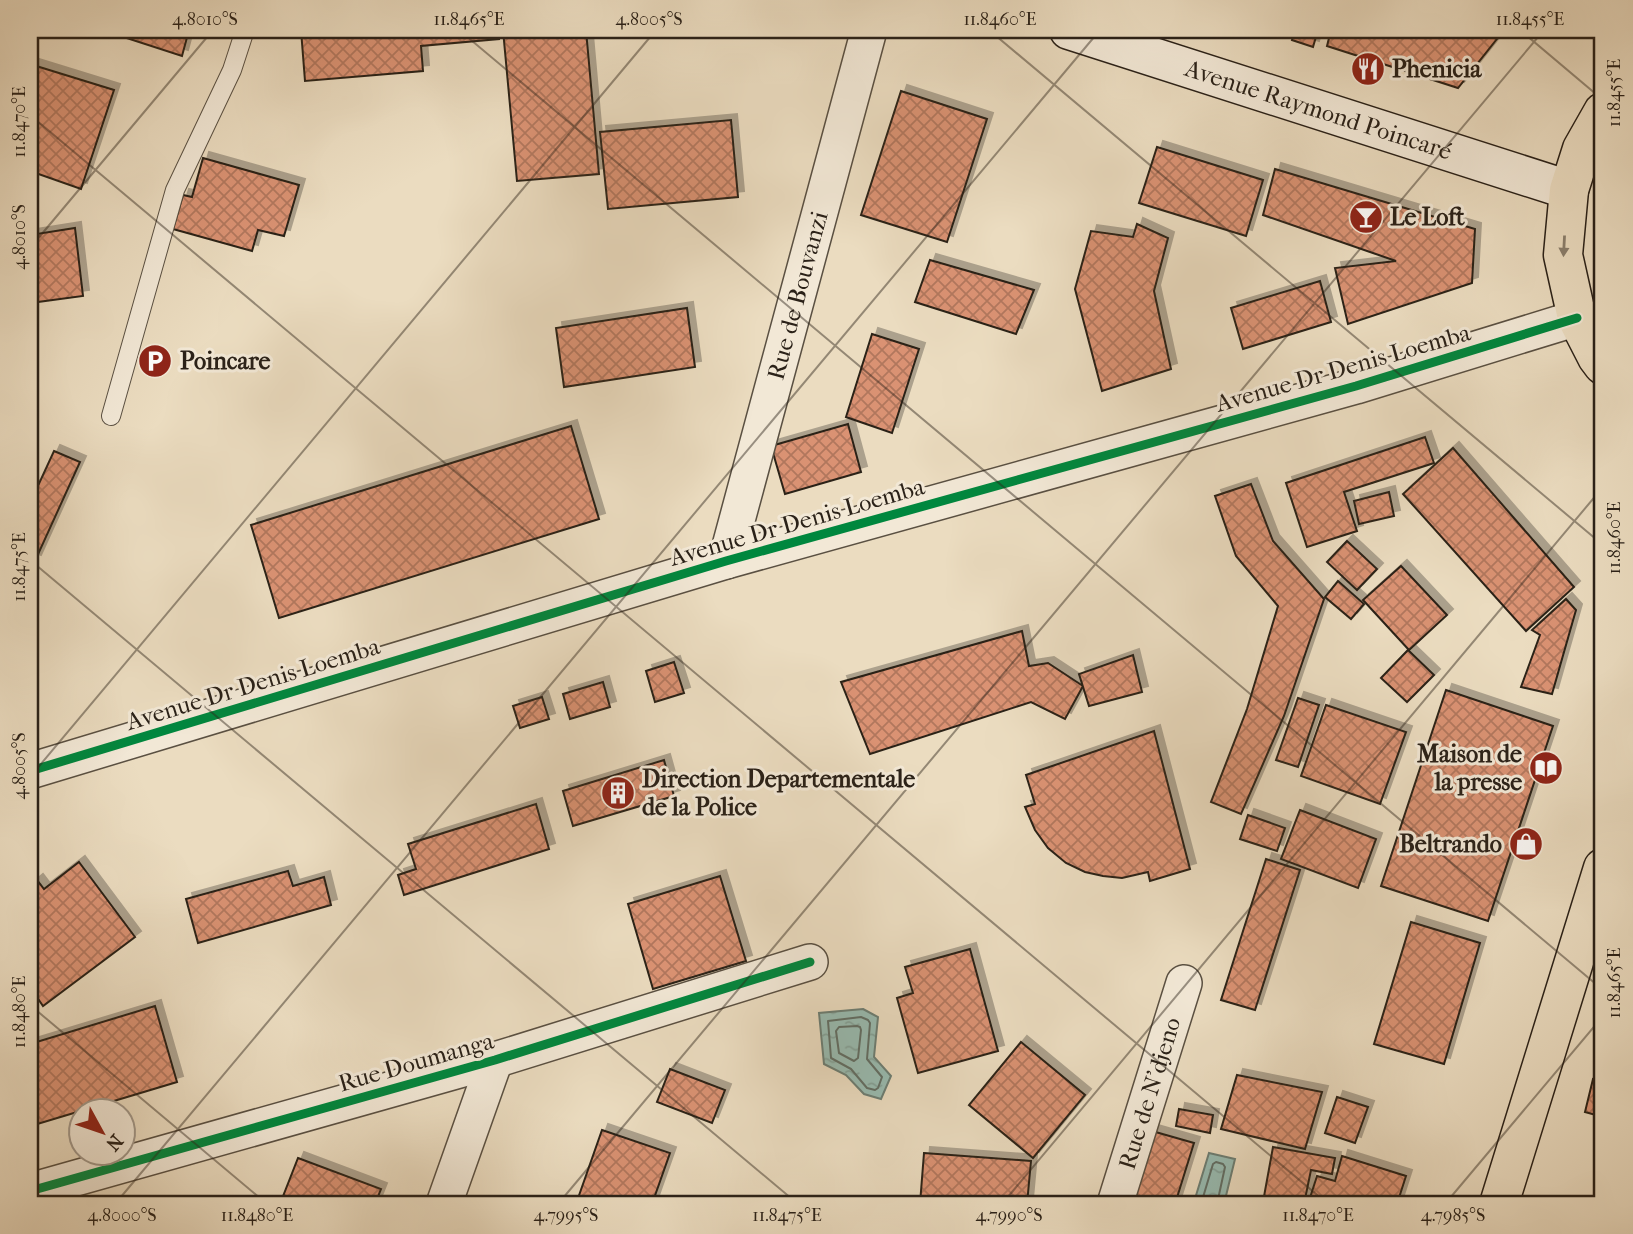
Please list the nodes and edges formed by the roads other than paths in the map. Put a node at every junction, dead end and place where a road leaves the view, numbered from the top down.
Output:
1 (245, 30) edge
2 (869, 30) edge
3 (1069, 30) edge
4 (1603, 112) edge
5 (1569, 190) junction
6 (1577, 318) junction
7 (1603, 365) edge
8 (111, 416) dead end
9 (726, 561) junction
10 (30, 772) edge
11 (1603, 867) edge
12 (810, 962) dead end
13 (1184, 983) dead end
14 (495, 1060) junction
15 (30, 1191) edge
16 (444, 1204) edge
17 (1115, 1204) edge
18 (1499, 1204) edge

1 - 8 lane
2 - 9 street, Rue de Bouvanzi
3 - 5 street, Avenue Raymond Poincaré
4 - 5 main road
5 -> 6 main road
6 - 7 main road
6 - 9 street, Avenue Dr Denis Loemba
9 - 10 street, Avenue Dr Denis Loemba
11 - 18 main road
12 - 14 street, Rue Doumanga
13 - 17 street, Rue de N'djeno
14 - 15 street, Rue Doumanga
14 - 16 street

